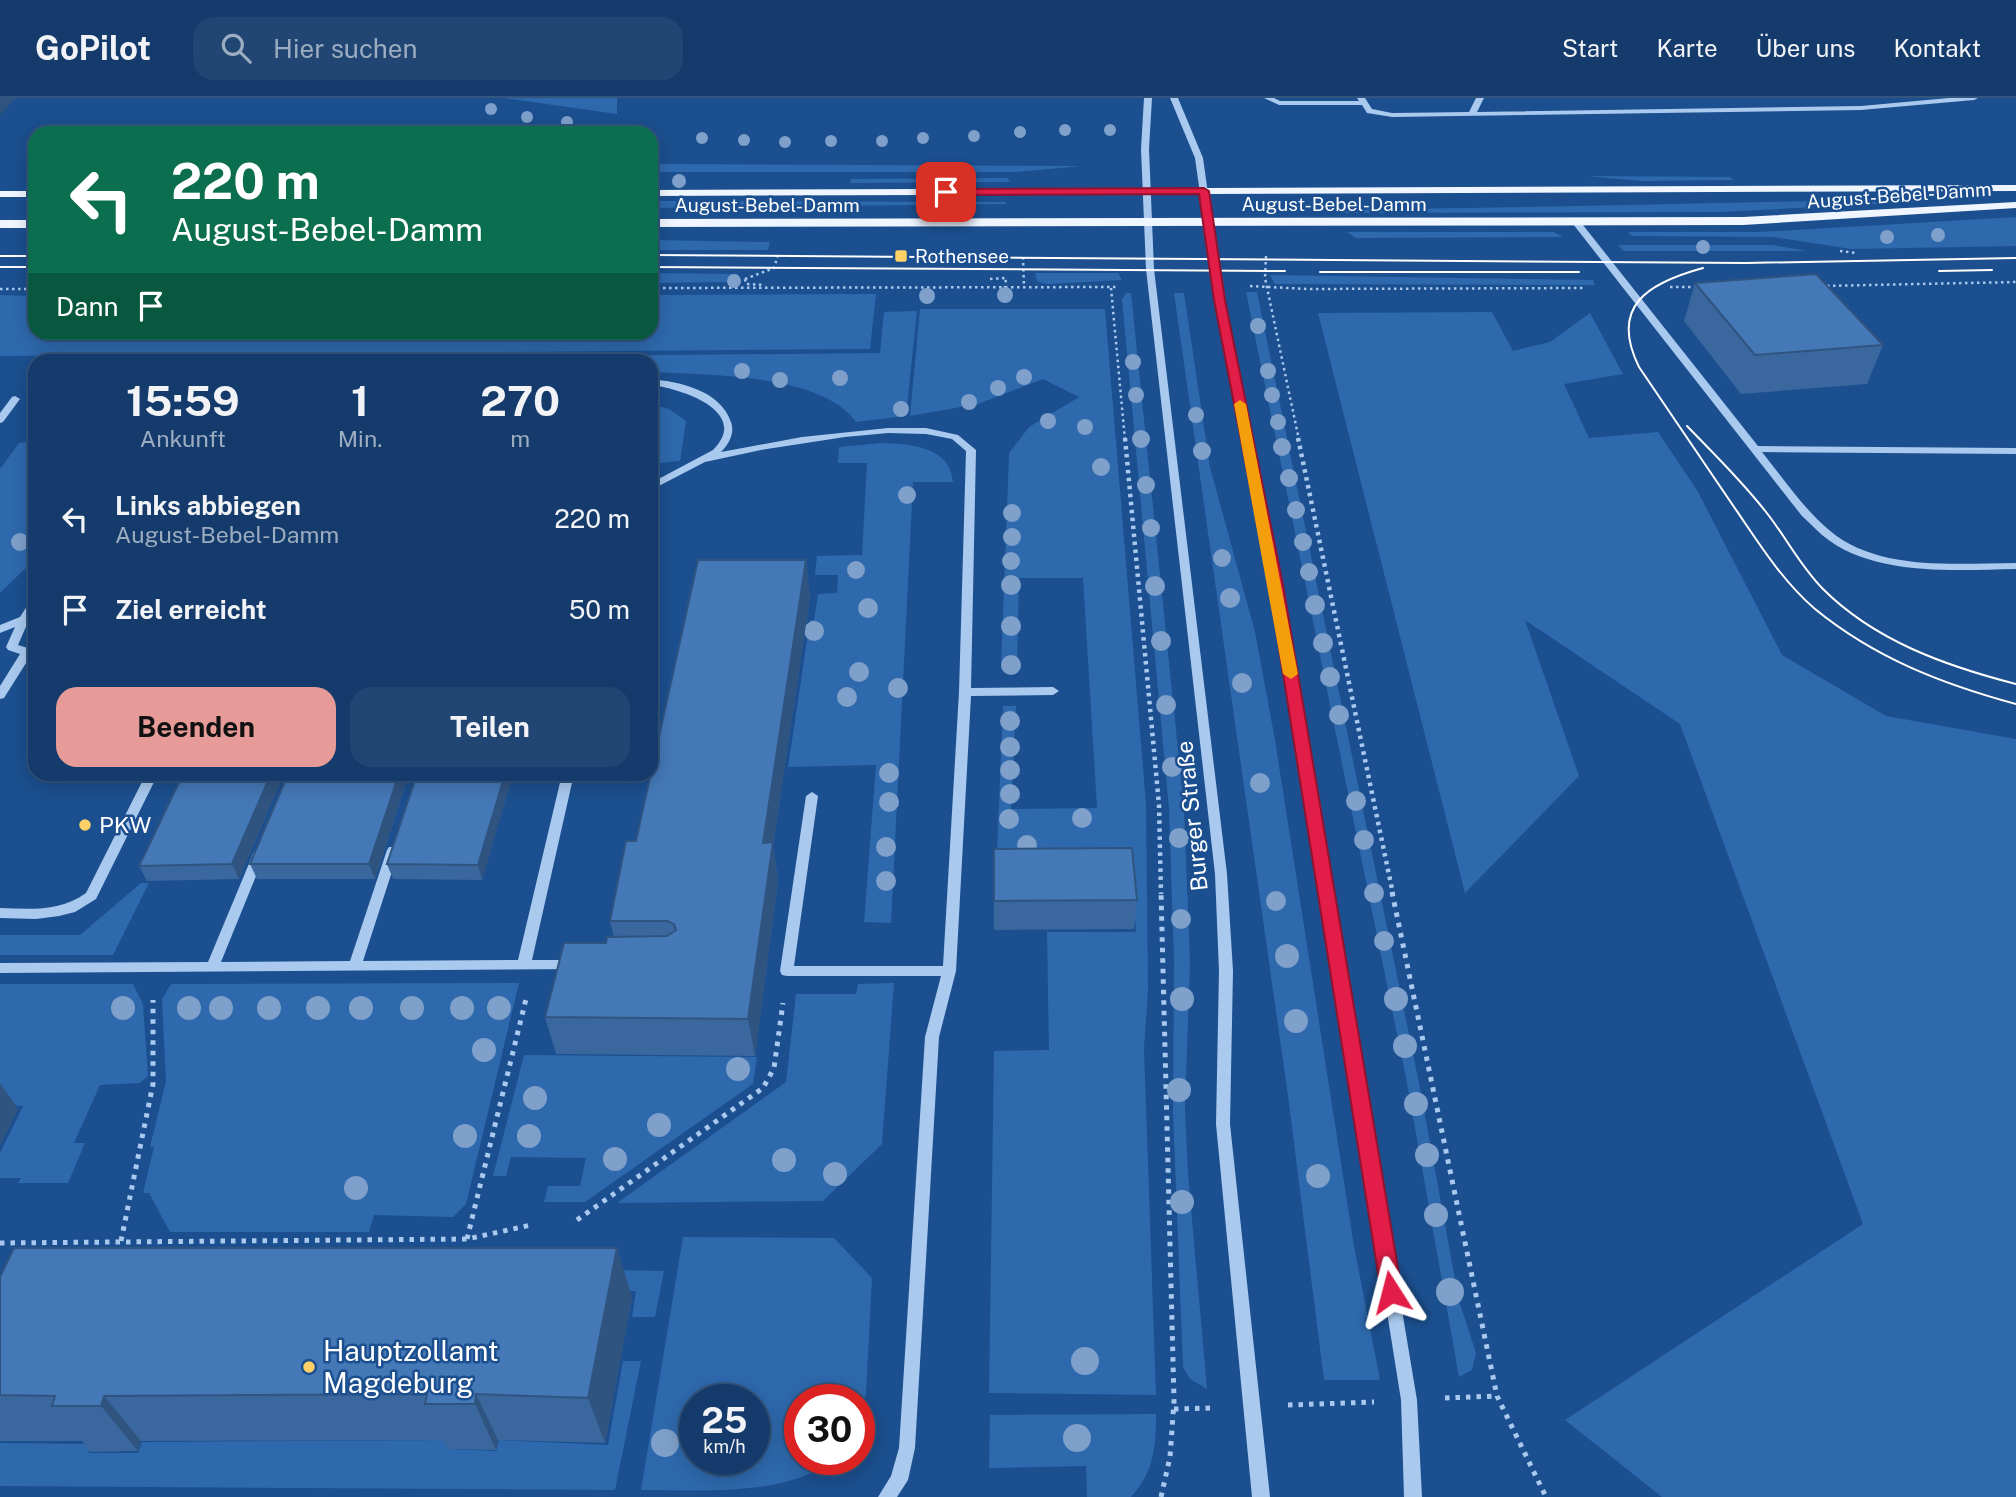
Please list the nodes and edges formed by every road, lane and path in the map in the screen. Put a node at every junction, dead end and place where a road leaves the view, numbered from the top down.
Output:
1 (1148, 98) edge
2 (1174, 98) edge
3 (1268, 98) edge
4 (1480, 98) edge
5 (1611, 98) edge
6 (1721, 98) edge
7 (1850, 98) edge
8 (1974, 98) edge
9 (1362, 101) edge
10 (1861, 108) junction
11 (1725, 110) junction
12 (1613, 112) junction
13 (1472, 114) junction
14 (2016, 188) edge
15 (1146, 191) junction
16 (1204, 191) junction
17 (658, 192) edge
18 (0, 194) edge
19 (28, 194) edge
20 (2016, 205) edge
21 (1148, 222) junction
22 (1207, 222) junction
23 (1576, 222) junction
24 (28, 223) edge
25 (658, 223) edge
26 (0, 224) edge
27 (780, 249) dead end
28 (1266, 256) dead end
29 (990, 279) dead end
30 (2016, 282) edge
31 (1130, 286) dead end
32 (1245, 286) dead end
33 (1267, 286) junction
34 (1811, 286) edge
35 (1005, 287) junction
36 (1671, 287) dead end
37 (1704, 287) edge
38 (658, 288) edge
39 (768, 288) junction
40 (1111, 288) junction
41 (1592, 288) dead end
42 (0, 289) edge
43 (28, 289) edge
44 (658, 383) edge
45 (0, 399) edge
46 (0, 420) edge
47 (1756, 449) junction
48 (2016, 451) edge
49 (705, 459) junction
50 (658, 483) edge
51 (2016, 566) edge
52 (28, 620) edge
53 (28, 622) edge
54 (0, 628) edge
55 (28, 651) edge
56 (28, 656) edge
57 (965, 691) junction
58 (1053, 691) dead end
59 (0, 695) edge
60 (149, 781) edge
61 (566, 781) edge
62 (812, 796) dead end
63 (265, 838) edge
64 (397, 838) edge
65 (0, 913) edge
66 (524, 965) junction
67 (592, 965) edge
68 (355, 966) junction
69 (153, 967) junction
70 (212, 967) junction
71 (0, 968) edge
72 (787, 971) junction
73 (949, 971) junction
74 (577, 1220) dead end
75 (531, 1224) dead end
76 (467, 1239) junction
77 (121, 1241) junction
78 (0, 1243) edge
79 (1497, 1396) junction
80 (1409, 1400) junction
81 (1251, 1407) junction
82 (1174, 1409) junction
83 (887, 1497) edge
84 (1161, 1497) edge
85 (1261, 1497) edge
86 (1413, 1497) edge
87 (1546, 1497) edge

1 - 15 street, Burger Straße
2 - 16 street
3 - 9 street
4 - 13 street
5 - 12 street
6 - 11 street
7 - 10 street
8 - 10 street
9 - 13 street
10 - 11 street
11 - 12 street
12 - 13 street
14 - 16 main road, August-Bebel-Damm
15 - 16 main road, August-Bebel-Damm
15 - 17 main road, August-Bebel-Damm
15 - 21 street, Burger Straße
16 - 22 street
18 - 19 main road
20 - 23 main road, August-Bebel-Damm
21 - 22 main road, August-Bebel-Damm
21 - 25 main road, August-Bebel-Damm
21 - 81 street, Burger Straße
22 - 23 main road, August-Bebel-Damm
22 - 80 street
23 - 47 street
24 - 26 main road
27 - 39 path
28 - 33 path
29 - 35 path
30 - 34 path
31 - 40 path
32 - 33 path
33 - 41 path
33 - 79 path
35 - 39 path
35 - 40 path
36 - 37 path
38 - 39 path
40 - 82 path, Burger Straße
42 - 43 path
44 - 49 street
45 - 46 street
47 - 48 street
47 - 51 street
49 - 50 street
49 - 57 street
52 - 54 street
53 - 55 street
56 - 59 street
57 - 58 street
57 - 73 street
60 - 65 street
61 - 66 street
62 - 72 street
63 - 70 street
64 - 68 street
66 - 67 street
66 - 68 street
66 - 76 path
68 - 70 street
69 - 70 street
69 - 71 street
69 - 77 path
72 - 73 street
72 - 74 path
73 - 83 street
75 - 76 path
76 - 77 path
77 - 78 path
79 - 80 path
79 - 87 path
80 - 81 path
80 - 86 street
81 - 82 path
81 - 85 street, Burger Straße
82 - 84 path, Burger Straße

